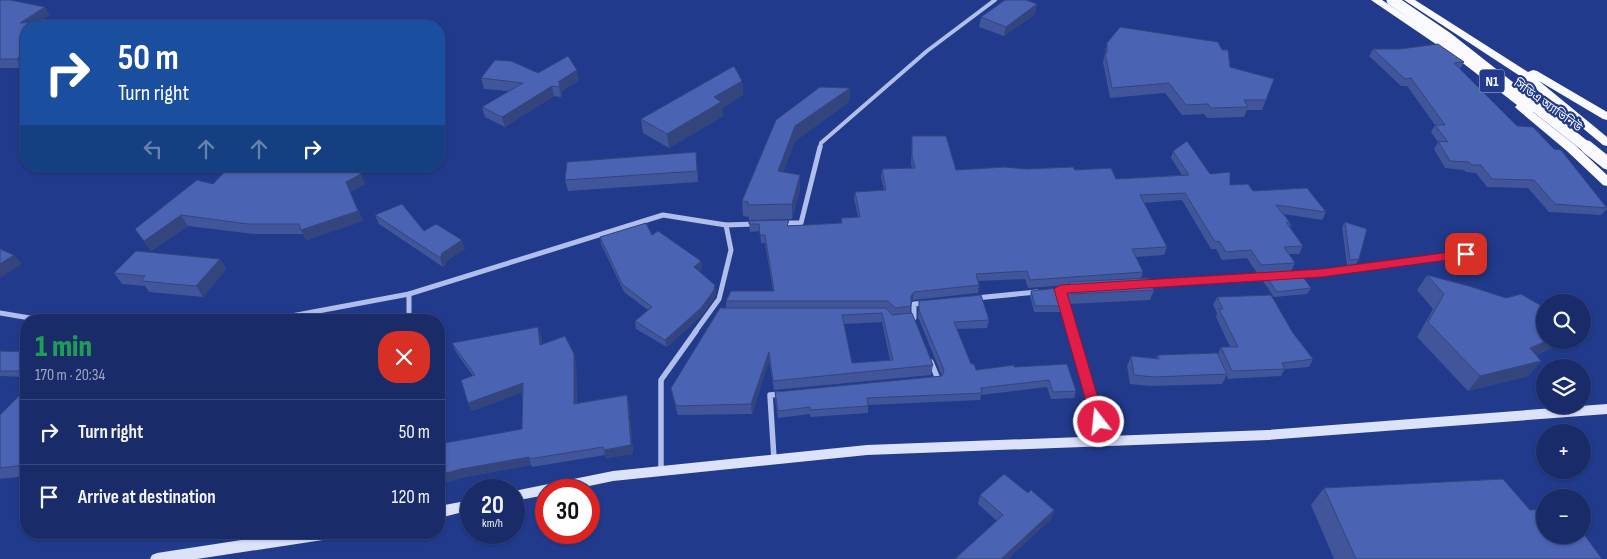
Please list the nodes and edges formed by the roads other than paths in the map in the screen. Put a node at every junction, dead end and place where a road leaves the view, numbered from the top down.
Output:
1 (995, 0) edge
2 (1376, 0) edge
3 (1392, 0) edge
4 (1409, 0) edge
5 (1418, 0) edge
6 (1510, 94) junction
7 (1607, 117) edge
8 (1607, 143) edge
9 (1607, 162) edge
10 (1607, 182) edge
11 (782, 223) edge
12 (764, 224) edge
13 (726, 225) junction
14 (1466, 254) dead end
15 (1273, 276) edge
16 (1283, 276) edge
17 (1138, 285) edge
18 (1080, 288) edge
19 (1060, 289) junction
20 (1050, 290) edge
21 (1041, 291) edge
22 (409, 294) junction
23 (972, 298) edge
24 (934, 302) edge
25 (0, 313) edge
26 (710, 313) junction
27 (719, 313) edge
28 (302, 314) edge
29 (409, 314) edge
30 (20, 316) edge
31 (914, 318) junction
32 (906, 319) edge
33 (917, 327) edge
34 (928, 353) edge
35 (928, 380) edge
36 (790, 393) edge
37 (1607, 409) edge
38 (1104, 442) junction
39 (774, 460) junction
40 (662, 471) junction
41 (525, 494) edge
42 (460, 507) edge
43 (445, 511) edge
44 (290, 539) edge
45 (157, 559) edge

1 - 11 street
2 - 6 highway, সিডিএ অ্যাভিনিউ / N1
3 - 9 highway, bridge
4 - 8 highway
5 - 7 highway, সিডিএ অ্যাভিনিউ / N1
6 - 9 highway, সিডিএ অ্যাভিনিউ / N1
6 - 10 highway
12 - 13 street
13 - 22 street
13 - 26 street
14 - 16 street
15 - 17 street
18 - 19 street
19 - 20 street
19 - 38 street
21 - 23 street
22 - 28 street
22 - 29 street
24 - 31 street
25 - 30 street
26 - 27 street
26 - 40 street
31 - 32 street
31 - 33 street
34 - 35 street
36 - 39 street
37 - 38 main road
38 - 39 main road
39 - 40 main road
40 - 41 main road
42 - 43 main road
44 - 45 main road

